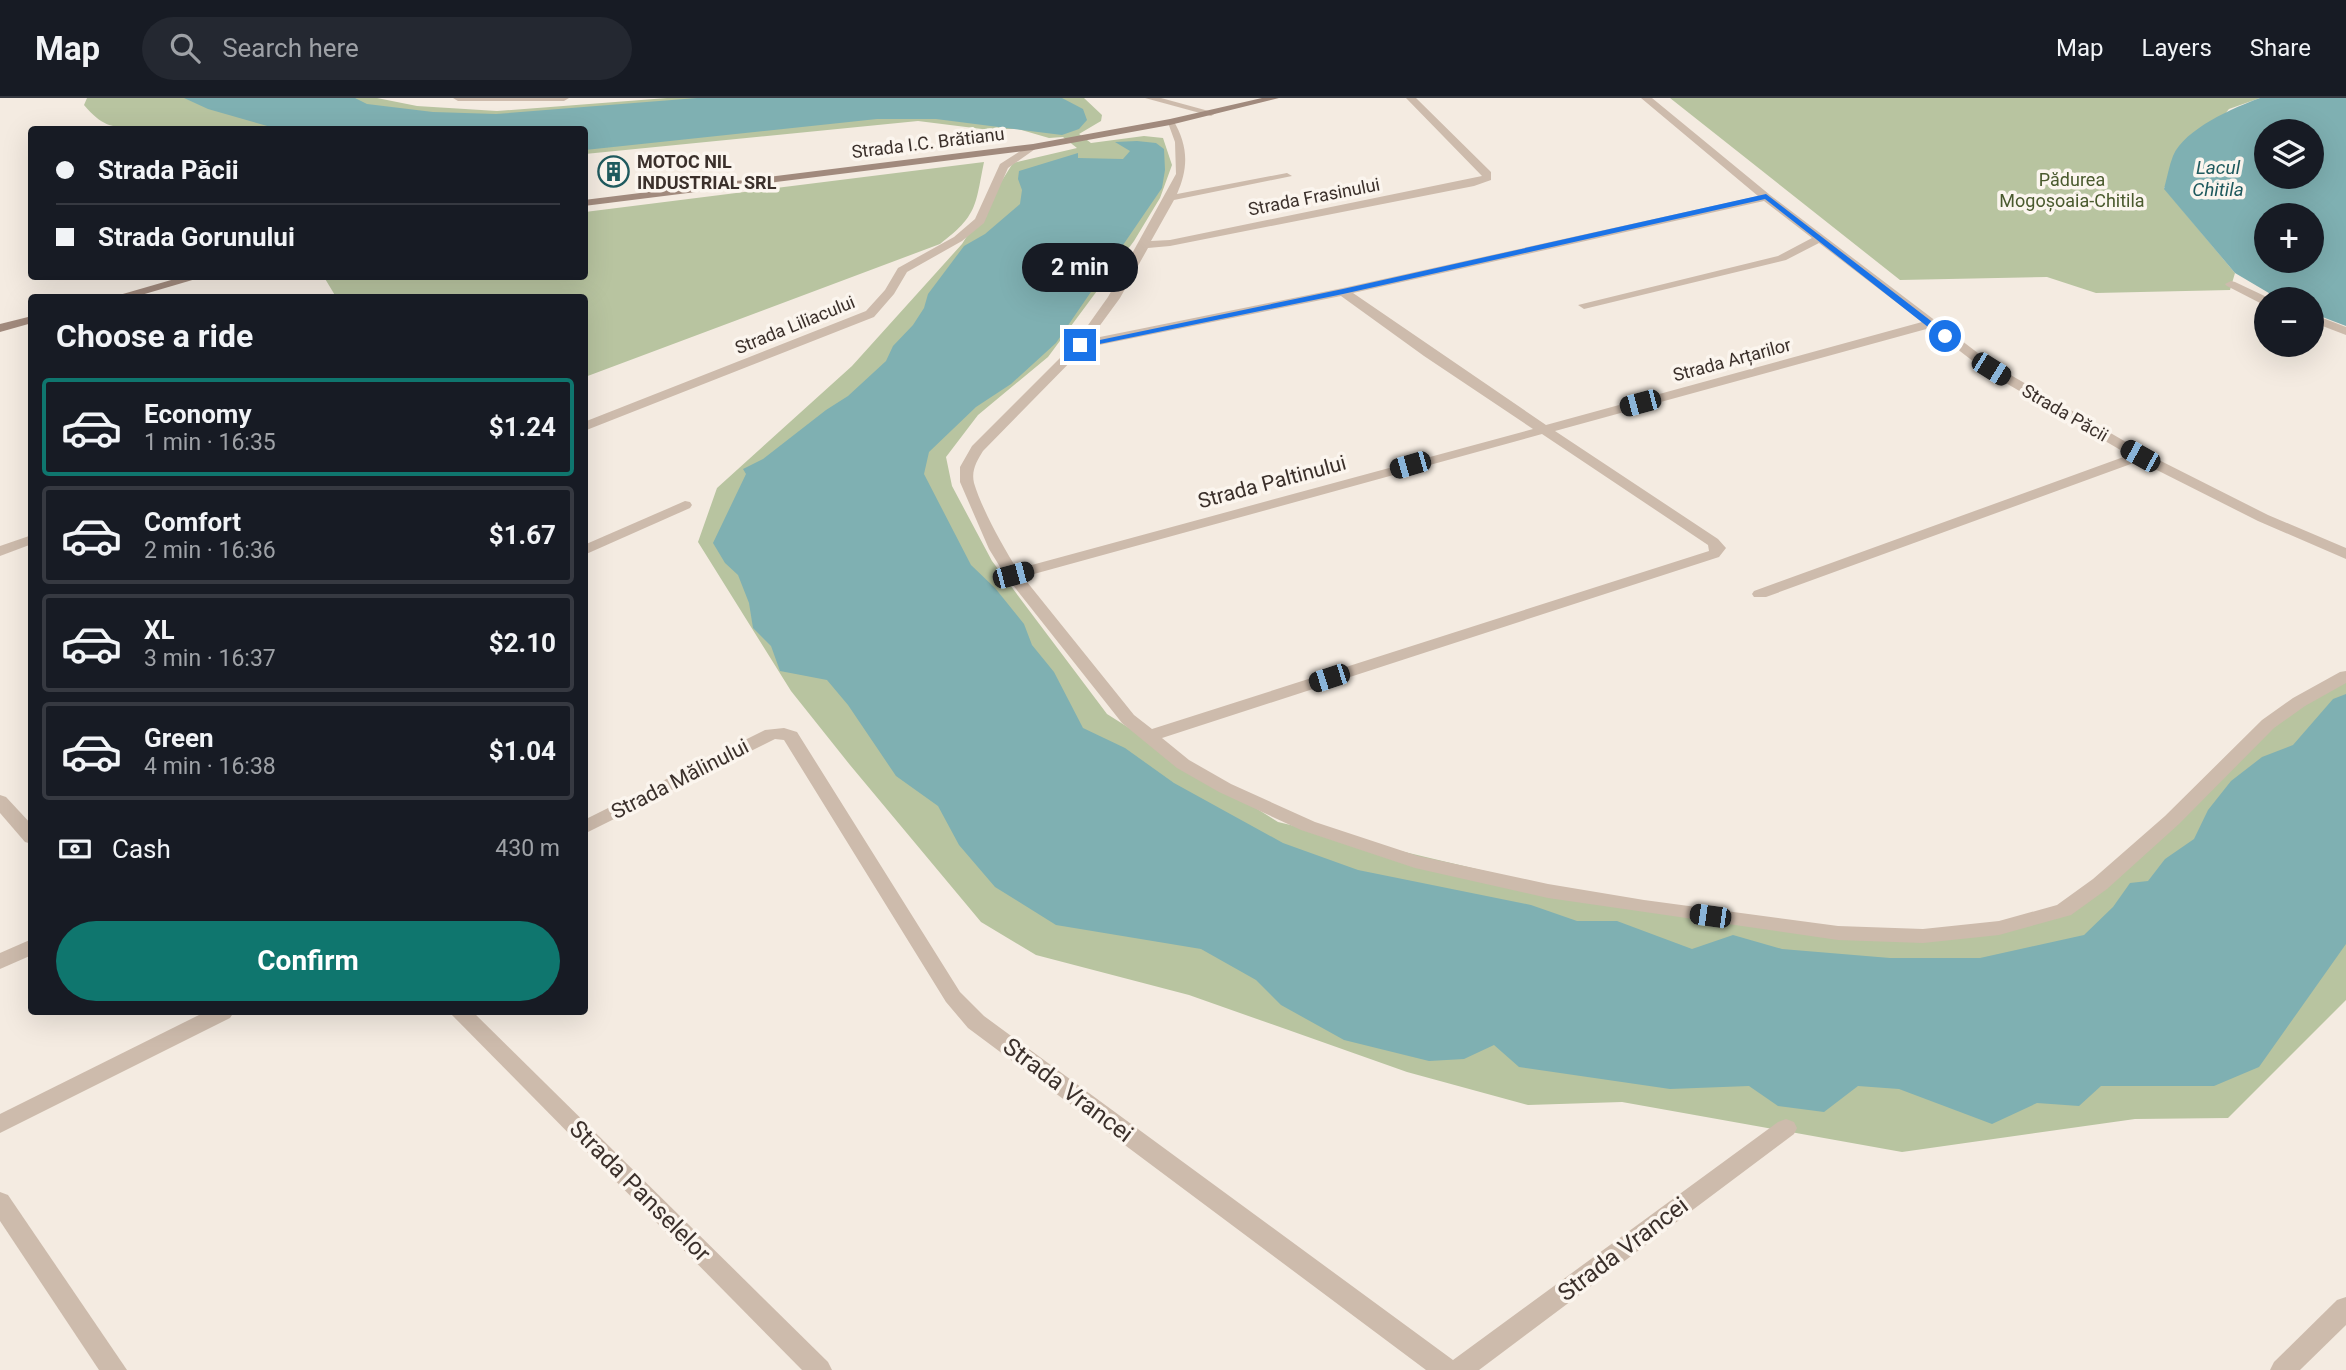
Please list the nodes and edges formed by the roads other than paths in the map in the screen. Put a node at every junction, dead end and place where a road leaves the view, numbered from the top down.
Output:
1 (458, 98) edge
2 (561, 98) edge
3 (1150, 98) edge
4 (1274, 98) edge
5 (1411, 98) edge
6 (1646, 98) edge
7 (1211, 113) junction
8 (1170, 122) junction
9 (1033, 147) junction
10 (1287, 177) dead end
11 (1766, 197) junction
12 (1170, 198) junction
13 (588, 203) edge
14 (1820, 238) junction
15 (1144, 245) junction
16 (185, 280) edge
17 (2231, 284) dead end
18 (1343, 292) junction
19 (131, 294) edge
20 (2254, 295) edge
21 (1584, 305) dead end
22 (28, 321) edge
23 (2324, 323) edge
24 (1930, 324) junction
25 (0, 328) edge
26 (2346, 331) edge
27 (1080, 345) junction
28 (588, 425) edge
29 (1542, 429) junction
30 (2140, 456) junction
31 (685, 505) dead end
32 (28, 540) edge
33 (588, 549) edge
34 (0, 551) edge
35 (2346, 554) edge
36 (1013, 575) junction
37 (1760, 594) dead end
38 (2346, 676) edge
39 (777, 733) joint
40 (1149, 736) junction
41 (0, 801) edge
42 (588, 826) edge
43 (28, 833) edge
44 (28, 948) edge
45 (0, 962) edge
46 (217, 1015) edge
47 (463, 1015) edge
48 (0, 1124) edge
49 (1786, 1128) dead end
50 (0, 1202) edge
51 (2346, 1308) edge
52 (114, 1370) edge
53 (819, 1370) edge
54 (1446, 1370) edge
55 (1459, 1370) edge
56 (2283, 1370) edge

1 - 2 street
3 - 7 street
4 - 7 main road, Strada I.C. Brătianu
5 - 15 street, Strada Frasinului
6 - 11 street, Strada Păcii
7 - 8 main road, Strada I.C. Brătianu
8 - 9 main road, Strada I.C. Brătianu
8 - 12 street
9 - 13 main road, Strada I.C. Brătianu
9 - 28 street, Strada Liliacului
10 - 12 street
11 - 14 street, Strada Păcii
11 - 18 street
12 - 15 street
14 - 21 street
14 - 24 street, Strada Păcii
15 - 27 street
16 - 19 main road
17 - 20 street
18 - 27 street
18 - 29 street
22 - 25 main road
23 - 26 street
24 - 29 street, Strada Arțarilor
24 - 30 street, Strada Păcii
27 - 36 street
29 - 36 street, Strada Paltinului
29 - 40 street
30 - 35 street, Strada Păcii
30 - 37 street
31 - 33 street
32 - 34 street
36 - 40 street
38 - 40 street
39 - 42 street, Strada Mălinului
39 - 54 street, Strada Vrancei
41 - 43 street
44 - 45 street
46 - 48 street
47 - 53 street, Strada Panselelor
49 - 55 street, Strada Vrancei
50 - 52 street
51 - 56 street

